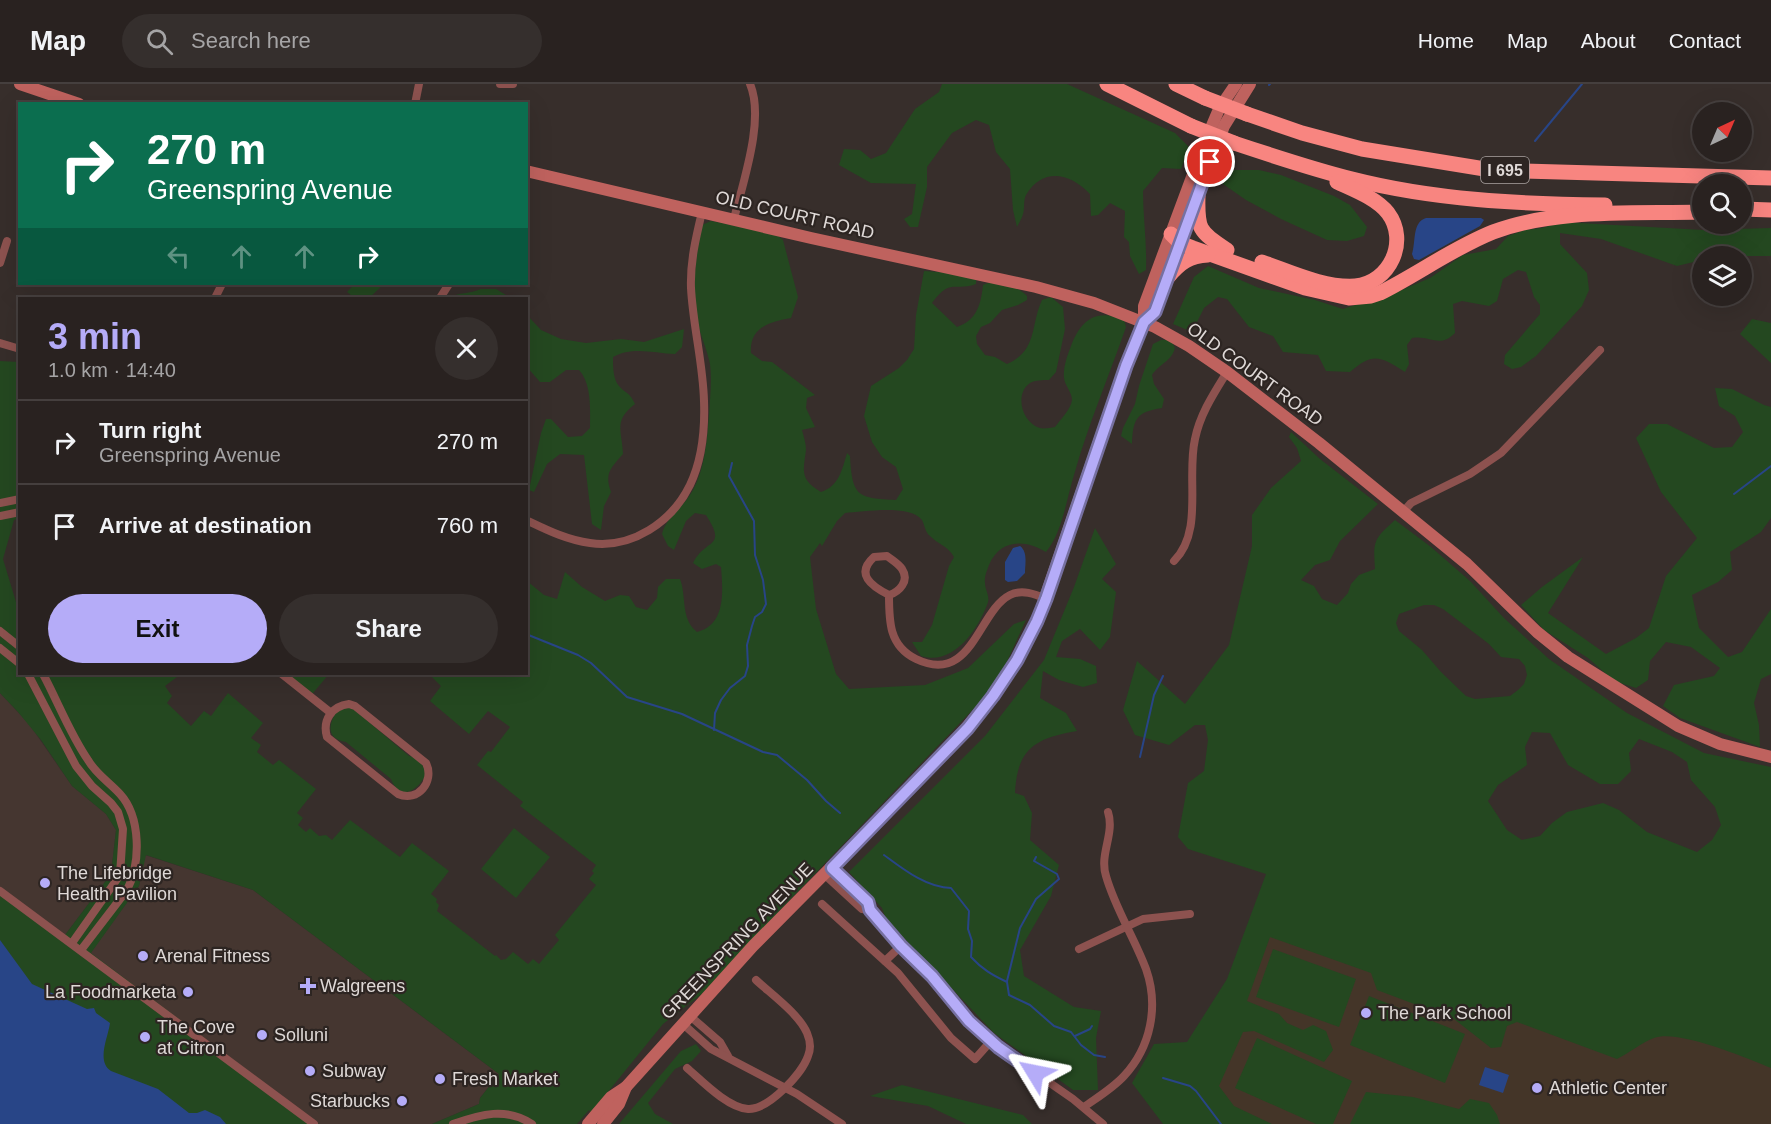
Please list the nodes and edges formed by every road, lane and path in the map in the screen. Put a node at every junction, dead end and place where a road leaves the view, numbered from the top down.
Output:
1 (20, 84) edge
2 (419, 84) edge
3 (500, 84) edge
4 (513, 84) edge
5 (1107, 84) edge
6 (1176, 84) edge
7 (1184, 84) edge
8 (1236, 84) edge
9 (1250, 84) edge
10 (753, 85) edge
11 (1203, 97) junction
12 (73, 102) edge
13 (415, 102) edge
14 (1293, 163) junction
15 (528, 171) edge
16 (1771, 178) edge
17 (1198, 196) junction
18 (1752, 209) edge
19 (1692, 210) edge
20 (1692, 210) edge
21 (1771, 210) edge
22 (702, 212) junction
23 (734, 219) junction
24 (1178, 237) junction
25 (7, 241) dead end
26 (1227, 250) junction
27 (1210, 255) junction
28 (0, 263) edge
29 (1168, 277) junction
30 (1144, 322) junction
31 (0, 343) edge
32 (18, 348) edge
33 (1600, 350) dead end
34 (1227, 372) junction
35 (18, 499) edge
36 (0, 503) edge
37 (18, 512) edge
38 (1404, 512) junction
39 (0, 516) edge
40 (528, 521) edge
41 (1174, 561) dead end
42 (889, 595) junction
43 (1046, 599) junction
44 (0, 631) edge
45 (18, 645) edge
46 (0, 648) edge
47 (18, 662) edge
48 (29, 675) edge
49 (44, 675) edge
50 (283, 675) edge
51 (331, 713) junction
52 (1771, 757) edge
53 (1108, 812) dead end
54 (122, 865) junction
55 (134, 866) junction
56 (829, 871) junction
57 (0, 891) edge
58 (822, 904) dead end
59 (1190, 914) dead end
60 (1127, 926) junction
61 (72, 943) junction
62 (901, 946) junction
63 (1079, 949) dead end
64 (81, 950) junction
65 (885, 961) junction
66 (756, 980) dead end
67 (686, 1020) junction
68 (991, 1041) junction
69 (687, 1068) dead end
70 (626, 1087) junction
71 (784, 1088) junction
72 (1084, 1107) junction
73 (314, 1124) edge
74 (453, 1124) edge
75 (532, 1124) edge
76 (588, 1124) edge
77 (603, 1124) edge
78 (842, 1124) edge
79 (1103, 1124) edge

1 - 12 main road
2 - 13 street
3 - 4 street
5 - 14 highway, I 695, bridge
6 - 11 highway, I 695
7 - 11 highway
8 - 24 main road, GREENSPRING AVENUE
9 - 17 main road, GREENSPRING AVENUE
10 - 23 street
11 - 16 highway, I 695, bridge
14 - 19 highway, I 695
14 - 26 highway
15 - 22 main road, OLD COURT ROAD
17 - 24 main road, GREENSPRING AVENUE
17 - 26 highway
18 - 21 highway
20 - 27 highway
22 - 23 main road, OLD COURT ROAD
22 - 40 street
23 - 30 main road, OLD COURT ROAD
24 - 26 highway
24 - 27 highway
24 - 29 main road, GREENSPRING AVENUE
24 - 30 main road, GREENSPRING AVENUE
25 - 28 street
27 - 29 highway
29 - 30 main road, GREENSPRING AVENUE
30 - 34 main road, OLD COURT ROAD
30 - 43 main road, GREENSPRING AVENUE
31 - 32 street
33 - 38 street
34 - 38 main road, OLD COURT ROAD
34 - 41 street
35 - 36 street
37 - 39 street
38 - 52 main road, OLD COURT ROAD
42 - 42 street
42 - 43 street
43 - 56 main road, GREENSPRING AVENUE
44 - 45 street
46 - 47 street
48 - 54 street
49 - 55 street
50 - 51 street
51 - 51 street
53 - 60 street
54 - 55 street
54 - 61 street
55 - 64 street
56 - 62 street
56 - 67 main road, GREENSPRING AVENUE
57 - 61 street
58 - 65 street
59 - 60 street
60 - 63 street
60 - 72 street
61 - 64 street
62 - 65 street
62 - 68 street
64 - 73 street
65 - 68 street
66 - 71 street
67 - 70 main road, GREENSPRING AVENUE
67 - 71 street
68 - 72 street
69 - 71 street
70 - 76 main road, GREENSPRING AVENUE
70 - 77 main road, GREENSPRING AVENUE
71 - 78 street
72 - 79 street
74 - 75 street

